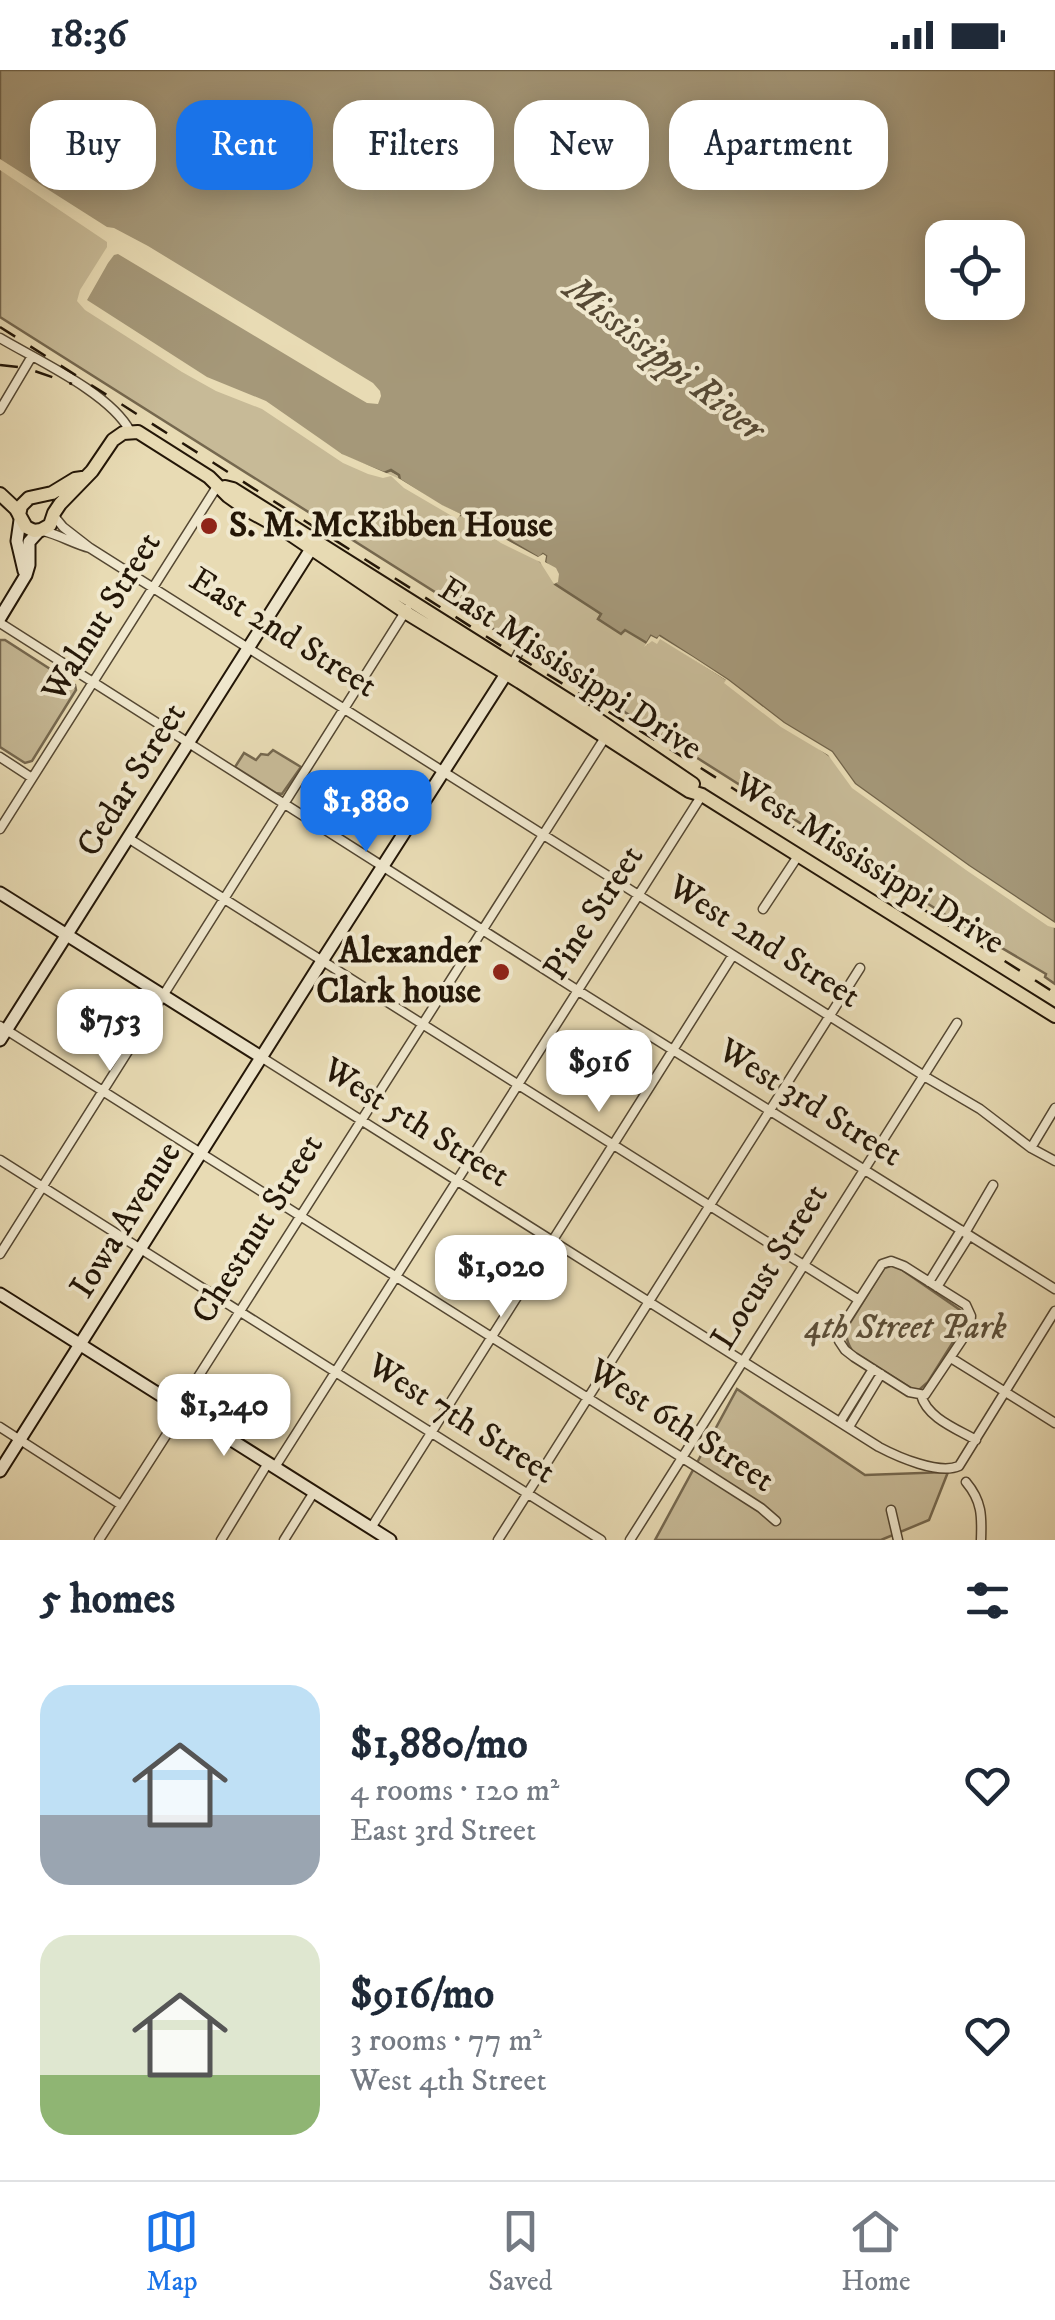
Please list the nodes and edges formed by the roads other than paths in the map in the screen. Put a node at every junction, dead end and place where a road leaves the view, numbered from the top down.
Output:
1 (0, 338) edge
2 (32, 356) junction
3 (0, 410) edge
4 (130, 431) junction
5 (84, 477) junction
6 (218, 485) junction
7 (0, 491) edge
8 (34, 498) junction
9 (54, 514) junction
10 (20, 518) junction
11 (40, 530) junction
12 (90, 548) junction
13 (311, 549) junction
14 (26, 575) junction
15 (154, 587) junction
16 (408, 606) junction
17 (0, 621) edge
18 (523, 644) dead end
19 (249, 648) junction
20 (509, 669) junction
21 (93, 682) junction
22 (344, 708) junction
23 (608, 733) junction
24 (188, 743) junction
25 (0, 757) edge
26 (443, 771) junction
27 (32, 778) junction
28 (702, 795) junction
29 (284, 804) junction
30 (0, 829) edge
31 (542, 834) junction
32 (128, 838) junction
33 (798, 856) junction
34 (383, 867) junction
35 (0, 892) edge
36 (638, 895) junction
37 (224, 899) junction
38 (763, 909) dead end
39 (481, 929) junction
40 (66, 934) junction
41 (733, 955) junction
42 (322, 961) junction
43 (860, 968) dead end
44 (577, 990) junction
45 (163, 995) junction
46 (829, 1015) junction
47 (1055, 1016) edge
48 (957, 1023) dead end
49 (420, 1025) junction
50 (2, 1032) edge
51 (673, 1050) junction
52 (261, 1058) junction
53 (924, 1075) junction
54 (516, 1086) junction
55 (103, 1091) junction
56 (1055, 1108) edge
57 (769, 1110) junction
58 (360, 1120) junction
59 (612, 1146) junction
60 (1031, 1148) junction
61 (201, 1153) junction
62 (0, 1160) edge
63 (1055, 1160) edge
64 (864, 1170) junction
65 (456, 1182) junction
66 (993, 1185) dead end
67 (42, 1186) junction
68 (708, 1206) junction
69 (300, 1216) junction
70 (965, 1233) junction
71 (552, 1242) junction
72 (140, 1248) junction
73 (0, 1254) edge
74 (803, 1266) junction
75 (396, 1276) junction
76 (933, 1285) junction
77 (1055, 1290) edge
78 (0, 1294) edge
79 (859, 1300) junction
80 (648, 1301) junction
81 (240, 1311) junction
82 (1055, 1311) edge
83 (492, 1337) junction
84 (80, 1344) junction
85 (951, 1358) junction
86 (744, 1360) junction
87 (336, 1372) junction
88 (877, 1372) junction
89 (1006, 1392) junction
90 (921, 1395) junction
91 (587, 1397) junction
92 (181, 1408) junction
93 (1055, 1423) edge
94 (844, 1424) junction
95 (0, 1427) edge
96 (431, 1432) junction
97 (20, 1440) junction
98 (976, 1440) junction
99 (682, 1458) junction
100 (272, 1465) junction
101 (0, 1471) edge
102 (966, 1482) dead end
103 (314, 1492) junction
104 (528, 1493) junction
105 (121, 1505) junction
106 (891, 1510) dead end
107 (776, 1521) dead end
108 (371, 1528) junction
109 (99, 1540) edge
110 (221, 1540) edge
111 (284, 1540) edge
112 (390, 1540) edge
113 (498, 1540) edge
114 (601, 1540) edge
115 (630, 1540) edge
116 (898, 1540) edge
117 (981, 1540) edge

1 - 2 street, East Mississippi Drive
2 - 3 street
2 - 4 street, East Mississippi Drive
4 - 5 main road
4 - 6 main road, East Mississippi Drive
5 - 8 main road
5 - 9 main road
6 - 13 main road, East Mississippi Drive
6 - 15 street, Walnut Street
6 - 16 main road, East Mississippi Drive
7 - 8 main road
7 - 10 main road
8 - 9 main road
8 - 10 main road
9 - 11 main road
9 - 12 street, East 2nd Street
10 - 11 main road
10 - 14 street
11 - 12 street, East 2nd Street
11 - 14 street
12 - 15 street, East 2nd Street
13 - 16 main road, East Mississippi Drive
13 - 19 street, Cedar Street
14 - 17 street
15 - 19 street, East 2nd Street
15 - 21 street, Walnut Street
16 - 20 main road, East Mississippi Drive
16 - 22 street
17 - 21 street, West 3rd Street
18 - 20 street, Iowa Avenue
19 - 22 street, East 2nd Street
19 - 24 street, Cedar Street
20 - 23 main road, East Mississippi Drive
20 - 26 street, Iowa Avenue
21 - 24 street, West 3rd Street
21 - 27 street, Walnut Street
22 - 26 street, East 2nd Street
22 - 29 street
23 - 28 main road, East Mississippi Drive
23 - 31 street, Chestnut Street
24 - 29 street, West 3rd Street
24 - 32 street, Cedar Street
25 - 27 street
26 - 31 street, West 2nd Street
26 - 34 street, Iowa Avenue
27 - 30 street, Walnut Street
28 - 33 main road, West Mississippi Drive
28 - 36 street, Pine Street
29 - 34 street, West 3rd Street
29 - 37 street
31 - 36 street, West 2nd Street
31 - 39 street, Chestnut Street
32 - 37 street
32 - 40 street, Cedar Street
33 - 38 street
33 - 47 main road, West Mississippi Drive
34 - 39 street, West 3rd Street
34 - 42 street, Iowa Avenue
35 - 40 street
36 - 41 street, West 2nd Street
36 - 44 street, Pine Street
37 - 42 street
37 - 45 street
39 - 44 street, West 3rd Street
39 - 49 street, Chestnut Street
40 - 45 street
40 - 50 street, Cedar Street
41 - 46 street, West 2nd Street
41 - 51 street
42 - 49 street
42 - 52 street, Iowa Avenue
43 - 46 street
44 - 51 street, West 3rd Street
44 - 54 street, Pine Street
45 - 52 street
45 - 55 street
46 - 53 street, West 2nd Street
46 - 57 street
48 - 53 street, Locust Street
49 - 54 street
49 - 58 street, Chestnut Street
50 - 55 street, West 6th Street
51 - 57 street, West 3rd Street
51 - 59 street
52 - 58 street, West 5th Street
52 - 61 street, Iowa Avenue
53 - 60 street, West 2nd Street
53 - 64 street, Locust Street
54 - 59 street
54 - 65 street, Pine Street
55 - 61 street, West 6th Street
55 - 67 street
56 - 60 street
57 - 64 street, West 3rd Street
57 - 68 street
58 - 65 street, West 5th Street
58 - 69 street, Chestnut Street
59 - 68 street
59 - 71 street
60 - 63 street, West 2nd Street
61 - 69 street, West 6th Street
61 - 72 street, Iowa Avenue
62 - 67 street, West 7th Street
64 - 70 street, West 3rd Street
64 - 74 street, Locust Street
65 - 71 street, West 5th Street
65 - 75 street, Pine Street
66 - 70 street
67 - 72 street, West 7th Street
67 - 73 street
68 - 74 street
68 - 80 street
69 - 75 street, West 6th Street
69 - 81 street, Chestnut Street
70 - 76 street
70 - 77 street, West 3rd Street
71 - 80 street, West 5th Street
71 - 83 street
72 - 81 street, West 7th Street
72 - 84 street, Iowa Avenue
74 - 79 street
74 - 86 street, Locust Street
75 - 83 street, West 6th Street
75 - 87 street, Pine Street
76 - 79 street
76 - 85 street
78 - 84 street
79 - 88 street
80 - 86 street, West 5th Street
80 - 91 street
81 - 87 street, West 7th Street
81 - 92 street, Chestnut Street
82 - 89 street
83 - 91 street, West 6th Street
83 - 96 street
84 - 92 street
84 - 97 street, Iowa Avenue
85 - 89 street
85 - 90 street
86 - 94 street, West 5th Street
86 - 99 street, Locust Street
87 - 96 street, West 7th Street
87 - 100 street, Pine Street
88 - 90 street
88 - 94 street
89 - 93 street
89 - 98 street
90 - 98 street
91 - 99 street, West 6th Street
91 - 104 street
92 - 100 street
92 - 105 street, Chestnut Street
94 - 98 street, West 5th Street
95 - 97 street
96 - 104 street, West 7th Street
96 - 108 street
97 - 101 street, Iowa Avenue
97 - 105 street
99 - 107 street, West 6th Street
99 - 115 street, Locust Street
100 - 103 street
100 - 110 street, Pine Street
102 - 117 street
103 - 108 street
103 - 111 street
104 - 113 street
104 - 114 street, West 7th Street
105 - 109 street, Chestnut Street
106 - 116 street
108 - 112 street

